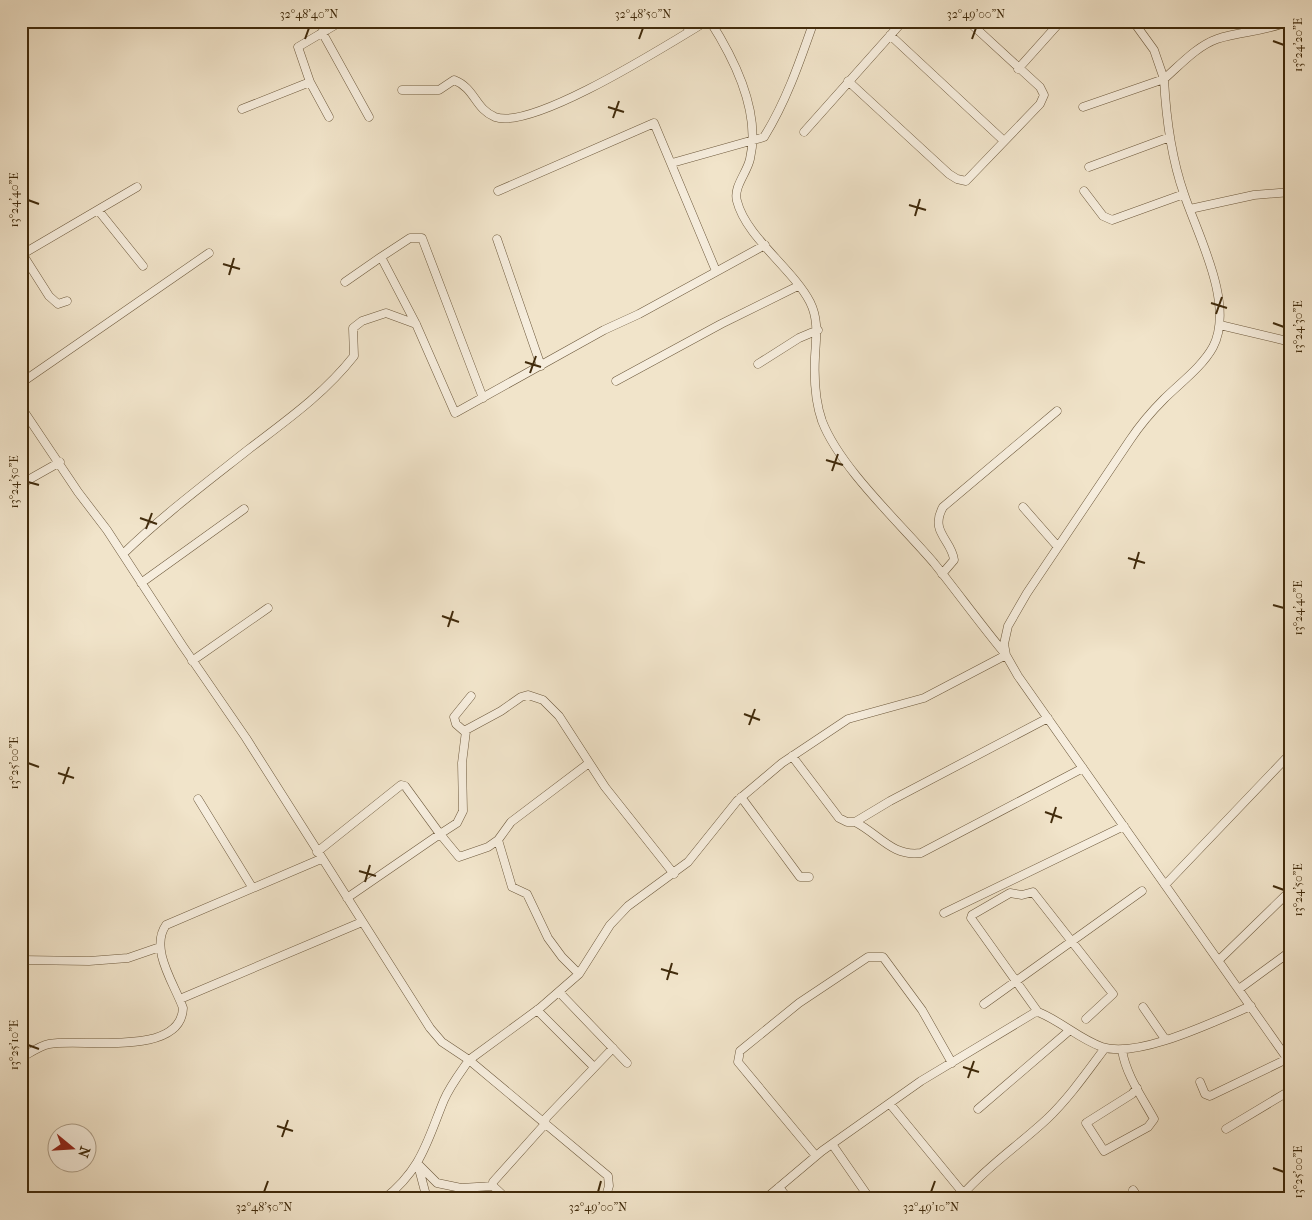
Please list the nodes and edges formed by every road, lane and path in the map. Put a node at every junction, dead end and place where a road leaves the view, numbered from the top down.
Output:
1 (342, 21) edge
2 (682, 21) edge
3 (708, 21) edge
4 (814, 21) edge
5 (903, 21) edge
6 (968, 21) edge
7 (1061, 21) edge
8 (1133, 21) edge
9 (1289, 21) edge
10 (690, 31) junction
11 (322, 32) junction
12 (890, 35) junction
13 (1018, 69) junction
14 (1164, 79) junction
15 (848, 81) junction
16 (310, 82) junction
17 (402, 90) dead end
18 (1083, 107) dead end
19 (242, 109) dead end
20 (329, 117) dead end
21 (369, 117) dead end
22 (804, 132) dead end
23 (1170, 137) junction
24 (754, 139) junction
25 (1004, 141) junction
26 (672, 164) junction
27 (1089, 166) dead end
28 (137, 187) dead end
29 (498, 191) dead end
30 (1084, 191) dead end
31 (1291, 192) edge
32 (1184, 194) junction
33 (1190, 209) junction
34 (98, 210) junction
35 (498, 239) dead end
36 (765, 245) junction
37 (209, 253) dead end
38 (22, 255) edge
39 (381, 257) junction
40 (143, 266) dead end
41 (716, 272) junction
42 (345, 282) dead end
43 (798, 286) junction
44 (66, 300) dead end
45 (416, 324) junction
46 (1220, 325) junction
47 (818, 330) junction
48 (1291, 342) edge
49 (758, 364) dead end
50 (541, 366) junction
51 (616, 381) dead end
52 (21, 383) edge
53 (483, 398) junction
54 (21, 407) edge
55 (1057, 411) dead end
56 (60, 462) junction
57 (21, 484) edge
58 (1023, 507) dead end
59 (244, 508) dead end
60 (1058, 547) junction
61 (123, 554) junction
62 (942, 574) junction
63 (141, 583) junction
64 (268, 608) dead end
65 (1006, 655) junction
66 (192, 661) junction
67 (471, 696) dead end
68 (1048, 718) junction
69 (466, 731) junction
70 (1291, 753) edge
71 (792, 756) junction
72 (589, 763) junction
73 (1083, 768) junction
74 (741, 797) junction
75 (198, 799) dead end
76 (855, 822) junction
77 (1124, 826) junction
78 (440, 834) junction
79 (498, 840) junction
80 (319, 855) junction
81 (674, 874) junction
82 (809, 877) dead end
83 (1165, 885) junction
84 (252, 887) junction
85 (1291, 890) edge
86 (1142, 892) dead end
87 (347, 898) junction
88 (944, 913) dead end
89 (362, 922) junction
90 (1072, 940) junction
91 (160, 947) junction
92 (1291, 951) edge
93 (21, 960) edge
94 (1219, 960) junction
95 (579, 974) junction
96 (1016, 980) junction
97 (1239, 989) junction
98 (559, 992) junction
99 (180, 999) junction
100 (984, 1004) dead end
101 (1250, 1006) junction
102 (1143, 1007) dead end
103 (538, 1010) junction
104 (1038, 1012) junction
105 (1086, 1019) dead end
106 (1070, 1030) junction
107 (1165, 1039) junction
108 (613, 1048) junction
109 (1105, 1048) junction
110 (1122, 1050) junction
111 (21, 1058) edge
112 (469, 1060) junction
113 (1289, 1062) edge
114 (627, 1063) dead end
115 (952, 1063) junction
116 (594, 1068) junction
117 (1200, 1082) dead end
118 (1137, 1088) junction
119 (1291, 1090) edge
120 (890, 1104) junction
121 (978, 1109) dead end
122 (545, 1124) junction
123 (1226, 1128) dead end
124 (832, 1144) junction
125 (816, 1156) junction
126 (417, 1163) junction
127 (493, 1186) junction
128 (779, 1187) junction
129 (1133, 1190) dead end
130 (966, 1196) edge
131 (384, 1199) edge
132 (427, 1199) edge
133 (507, 1199) edge
134 (605, 1199) edge
135 (765, 1199) edge
136 (788, 1199) edge
137 (870, 1199) edge
138 (1139, 1199) edge

1 - 11 street
2 - 10 street
3 - 10 street
3 - 24 street
4 - 24 street
5 - 12 street
6 - 13 street
7 - 13 street
8 - 14 street
9 - 14 street
10 - 17 street
11 - 16 street
11 - 21 street
12 - 15 street
12 - 25 street
13 - 25 street
14 - 18 street
14 - 23 street
15 - 22 street
15 - 25 street
16 - 19 street
16 - 20 street
23 - 27 street
23 - 32 street
24 - 26 street
24 - 36 street
26 - 29 street
26 - 41 street
28 - 34 street
30 - 32 street
31 - 33 street
32 - 33 street
33 - 46 street
34 - 38 street
34 - 40 street
35 - 50 street
36 - 41 street
36 - 43 street
37 - 52 street
38 - 44 street
39 - 42 street
39 - 45 street
39 - 53 street
41 - 50 street
43 - 47 street
43 - 51 street
45 - 53 street
45 - 61 street
46 - 48 street
46 - 60 street
47 - 49 street
47 - 62 street
50 - 53 street
54 - 56 street
55 - 62 street
56 - 57 street
56 - 61 street
58 - 60 street
59 - 63 street
60 - 65 street
61 - 63 street
62 - 65 street
63 - 66 street
64 - 66 street
65 - 68 street
65 - 71 street
66 - 80 street
67 - 69 street
68 - 73 street
68 - 76 street
69 - 72 street
69 - 78 street
70 - 83 street
71 - 74 street
71 - 76 street
72 - 79 street
72 - 81 street
73 - 76 street
73 - 77 street
74 - 81 street
74 - 82 street
75 - 84 street
77 - 83 street
77 - 88 street
78 - 79 street
78 - 80 street
78 - 87 street
79 - 95 street
80 - 84 street
80 - 87 street
81 - 95 street
83 - 94 street
84 - 91 street
85 - 94 street
86 - 90 street
87 - 89 street
89 - 99 street
89 - 112 street
90 - 96 street
90 - 96 street
90 - 105 street
91 - 93 street
91 - 99 street
92 - 97 street
94 - 97 street
95 - 98 street
96 - 100 street
96 - 104 street
97 - 101 street
98 - 103 street
98 - 108 street
99 - 111 street
101 - 107 street
101 - 113 street
102 - 107 street
103 - 112 street
103 - 116 street
104 - 106 street
104 - 115 street
106 - 109 street
106 - 121 street
107 - 110 street
108 - 114 street
108 - 116 street
109 - 110 street
109 - 130 street
110 - 118 street
112 - 122 street
112 - 126 street
113 - 117 street
115 - 120 street
115 - 125 street
116 - 122 street
118 - 118 street
119 - 123 street
120 - 124 street
120 - 130 street
122 - 127 street
122 - 134 street
124 - 125 street
124 - 137 street
125 - 128 street
126 - 127 street
126 - 131 street
126 - 132 street
127 - 133 street
128 - 135 street
128 - 136 street
129 - 138 street

